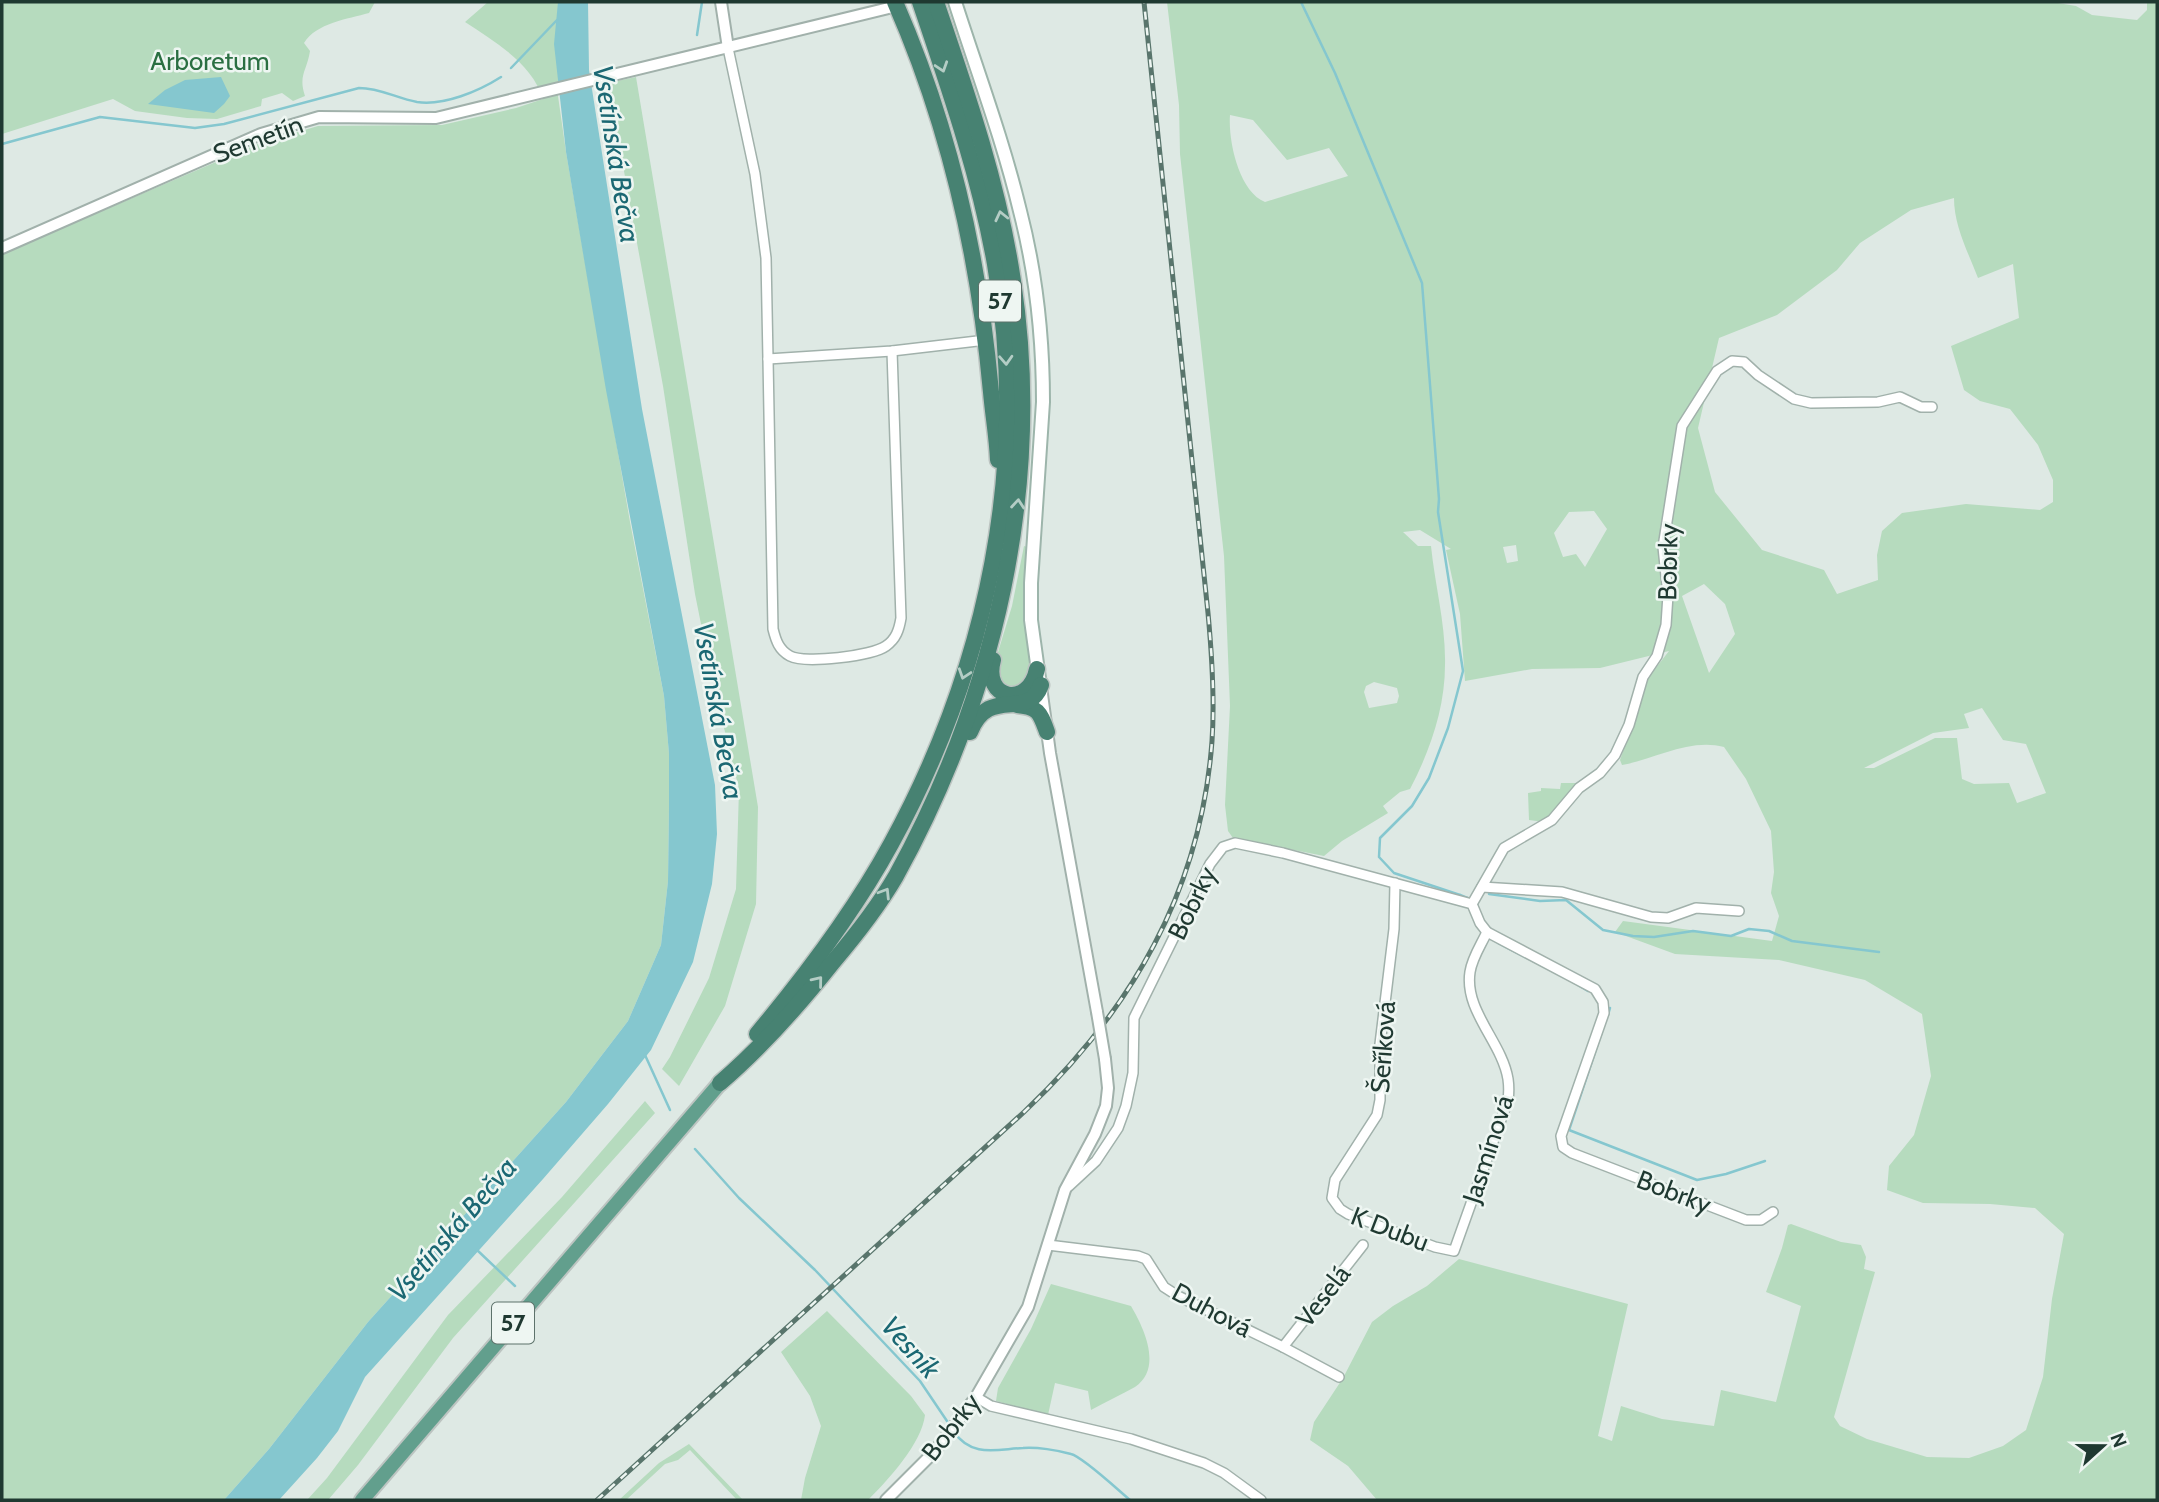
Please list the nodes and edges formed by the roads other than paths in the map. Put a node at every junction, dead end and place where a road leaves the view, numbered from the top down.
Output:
1 (721, 2) edge
2 (920, 2) edge
3 (936, 2) edge
4 (955, 2) edge
5 (896, 4) edge
6 (729, 48) junction
7 (2, 248) edge
8 (986, 340) junction
9 (892, 351) junction
10 (768, 359) junction
11 (1932, 407) dead end
12 (1008, 572) junction
13 (984, 609) junction
14 (1037, 668) joint
15 (1036, 694) junction
16 (1012, 704) junction
17 (1047, 732) junction
18 (907, 852) junction
19 (1395, 883) junction
20 (1482, 887) junction
21 (1472, 904) junction
22 (1740, 911) dead end
23 (1488, 932) junction
24 (720, 1083) junction
25 (1065, 1190) junction
26 (1332, 1198) joint
27 (1773, 1213) dead end
28 (1048, 1245) junction
29 (1363, 1245) dead end
30 (1454, 1251) joint
31 (1283, 1347) junction
32 (1339, 1377) dead end
33 (976, 1397) junction
34 (362, 1500) edge
35 (886, 1500) edge
36 (1261, 1500) edge

1 - 6 street
2 -> 13 highway, 57
12 -> 3 highway, 57
4 - 14 main road
5 - 6 street, Semetín
5 - 8 highway
6 - 7 street, Semetín
6 - 10 street
8 - 9 street
8 - 13 highway
9 - 10 street
9 - 10 street
11 - 20 street, Bobrky
12 - 15 highway
12 - 18 highway, 57
13 -> 24 highway, 57
14 - 15 highway
15 - 16 highway
15 - 17 street, Bobrky
16 - 17 highway
16 - 18 highway
17 - 25 street, Bobrky, bridge
24 -> 18 highway, 57
19 - 21 street, Bobrky
19 - 25 street, Bobrky
19 - 26 street, Šeříková
20 - 21 street, Bobrky
20 - 22 street
21 - 23 street
23 - 27 street, Bobrky
23 - 30 street, Jasmínová
24 - 34 main road, 57
25 - 28 street, Bobrky
26 - 30 street, K Dubu
28 - 31 street, Duhová
28 - 33 street, Bobrky
29 - 31 street, Veselá
31 - 32 street, Duhová
33 - 35 street, Bobrky
33 - 36 street

